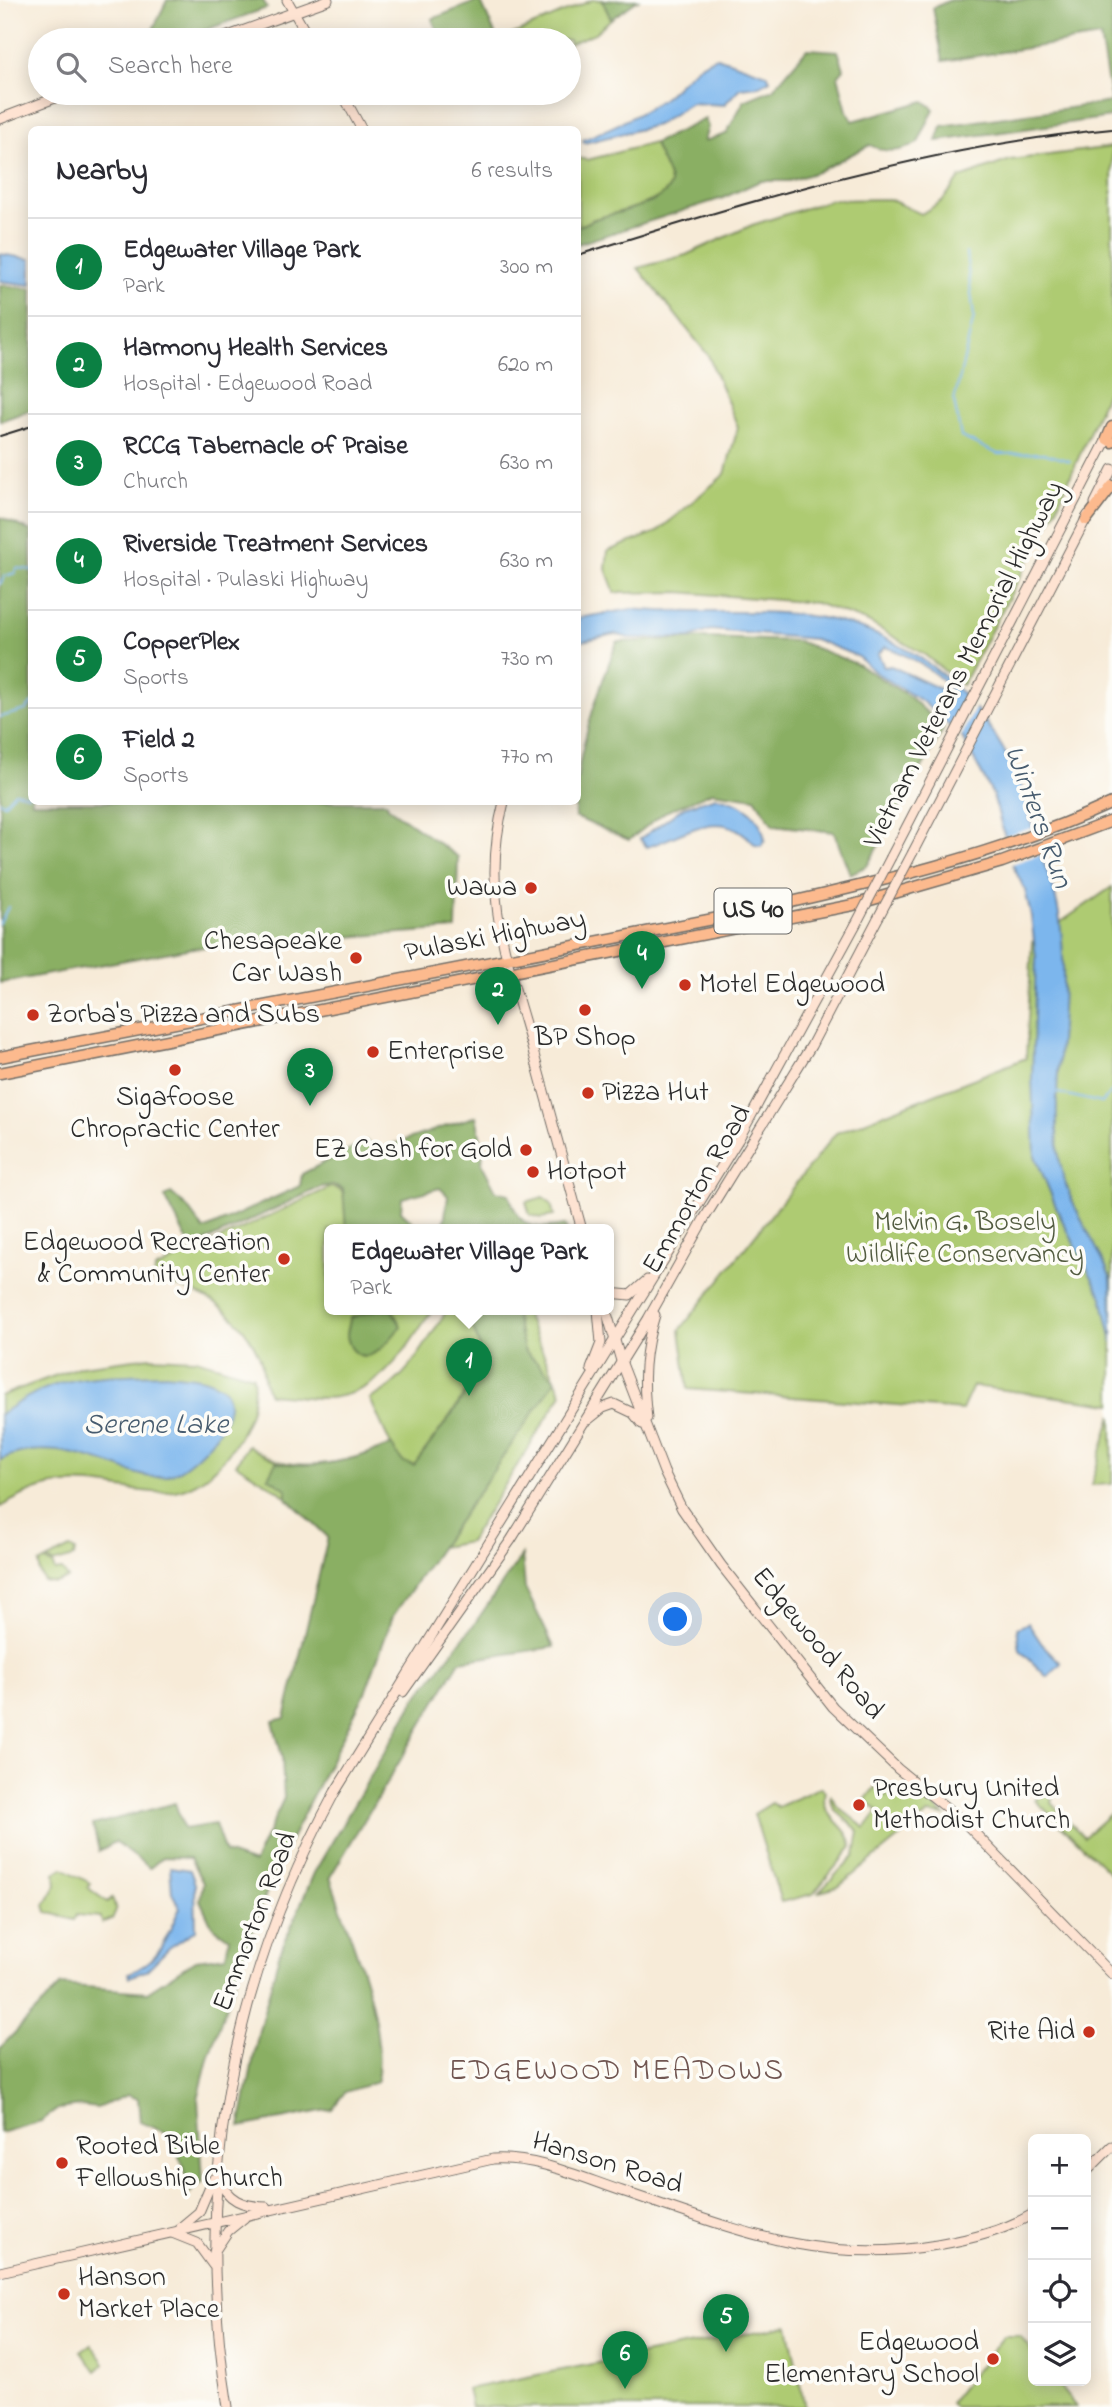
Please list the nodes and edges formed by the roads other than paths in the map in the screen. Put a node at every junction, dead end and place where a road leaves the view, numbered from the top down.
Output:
1 (287, 0) edge
2 (328, 0) edge
3 (295, 13) junction
4 (252, 28) edge
5 (303, 28) edge
6 (37, 105) edge
7 (348, 105) edge
8 (0, 119) edge
9 (360, 126) edge
10 (1111, 433) edge
11 (1112, 469) edge
12 (1112, 486) edge
13 (1086, 520) junction
14 (1112, 803) edge
15 (503, 805) edge
16 (1112, 821) edge
17 (878, 918) joint
18 (856, 924) joint
19 (506, 958) junction
20 (510, 973) junction
21 (0, 1057) edge
22 (0, 1073) edge
23 (580, 1224) edge
24 (657, 1272) junction
25 (667, 1288) junction
26 (614, 1293) edge
27 (598, 1315) edge
28 (608, 1315) edge
29 (615, 1340) junction
30 (621, 1361) junction
31 (582, 1393) junction
32 (580, 1427) junction
33 (649, 1434) junction
34 (379, 1720) junction
35 (1112, 1974) edge
36 (1112, 2146) edge
37 (218, 2164) junction
38 (1091, 2167) edge
39 (217, 2175) junction
40 (279, 2207) junction
41 (254, 2213) junction
42 (1028, 2216) edge
43 (215, 2222) junction
44 (171, 2232) junction
45 (213, 2253) junction
46 (213, 2265) junction
47 (0, 2272) edge
48 (228, 2407) edge

1 - 3 main road
2 - 3 main road
3 - 4 main road
3 - 5 main road
6 - 8 main road
7 - 9 main road
10 - 18 main road, Vietnam Veterans Memorial Highway, bridge
11 - 13 main road, Vietnam Veterans Memorial Highway
12 - 13 highway
13 - 17 main road, Vietnam Veterans Memorial Highway, bridge
14 - 19 highway, Pulaski Highway / US 40
15 - 19 main road
16 - 20 highway, Pulaski Highway / US 40
17 - 25 main road, Emmorton Road
18 - 24 main road, Emmorton Road
19 - 20 main road
19 - 21 highway, Pulaski Highway / US 40
20 - 22 highway, Pulaski Highway / US 40
20 - 23 main road
24 - 26 main road
24 - 29 main road, Emmorton Road
25 - 30 main road, Emmorton Road
25 - 33 main road
27 - 31 main road
28 - 29 main road, Edgewood Road
29 - 30 main road, Edgewood Road
29 - 31 main road, Emmorton Road
30 - 32 main road, Emmorton Road
30 - 33 main road, Edgewood Road
31 - 34 main road, Emmorton Road
32 - 33 main road
32 - 34 main road, Emmorton Road
33 - 35 main road, Edgewood Road
34 - 37 main road, Emmorton Road
36 - 38 main road
37 - 39 main road, Emmorton Road
37 - 44 main road
39 - 40 main road
39 - 43 main road, Emmorton Road
40 - 41 main road, Hanson Road
40 - 42 main road, Hanson Road
41 - 43 main road, Hanson Road
41 - 45 main road
43 - 44 main road, Hanson Road
43 - 45 main road, Emmorton Road
44 - 46 main road
44 - 47 main road, Hanson Road
45 - 46 main road, Emmorton Road
46 - 48 main road, Emmorton Road

